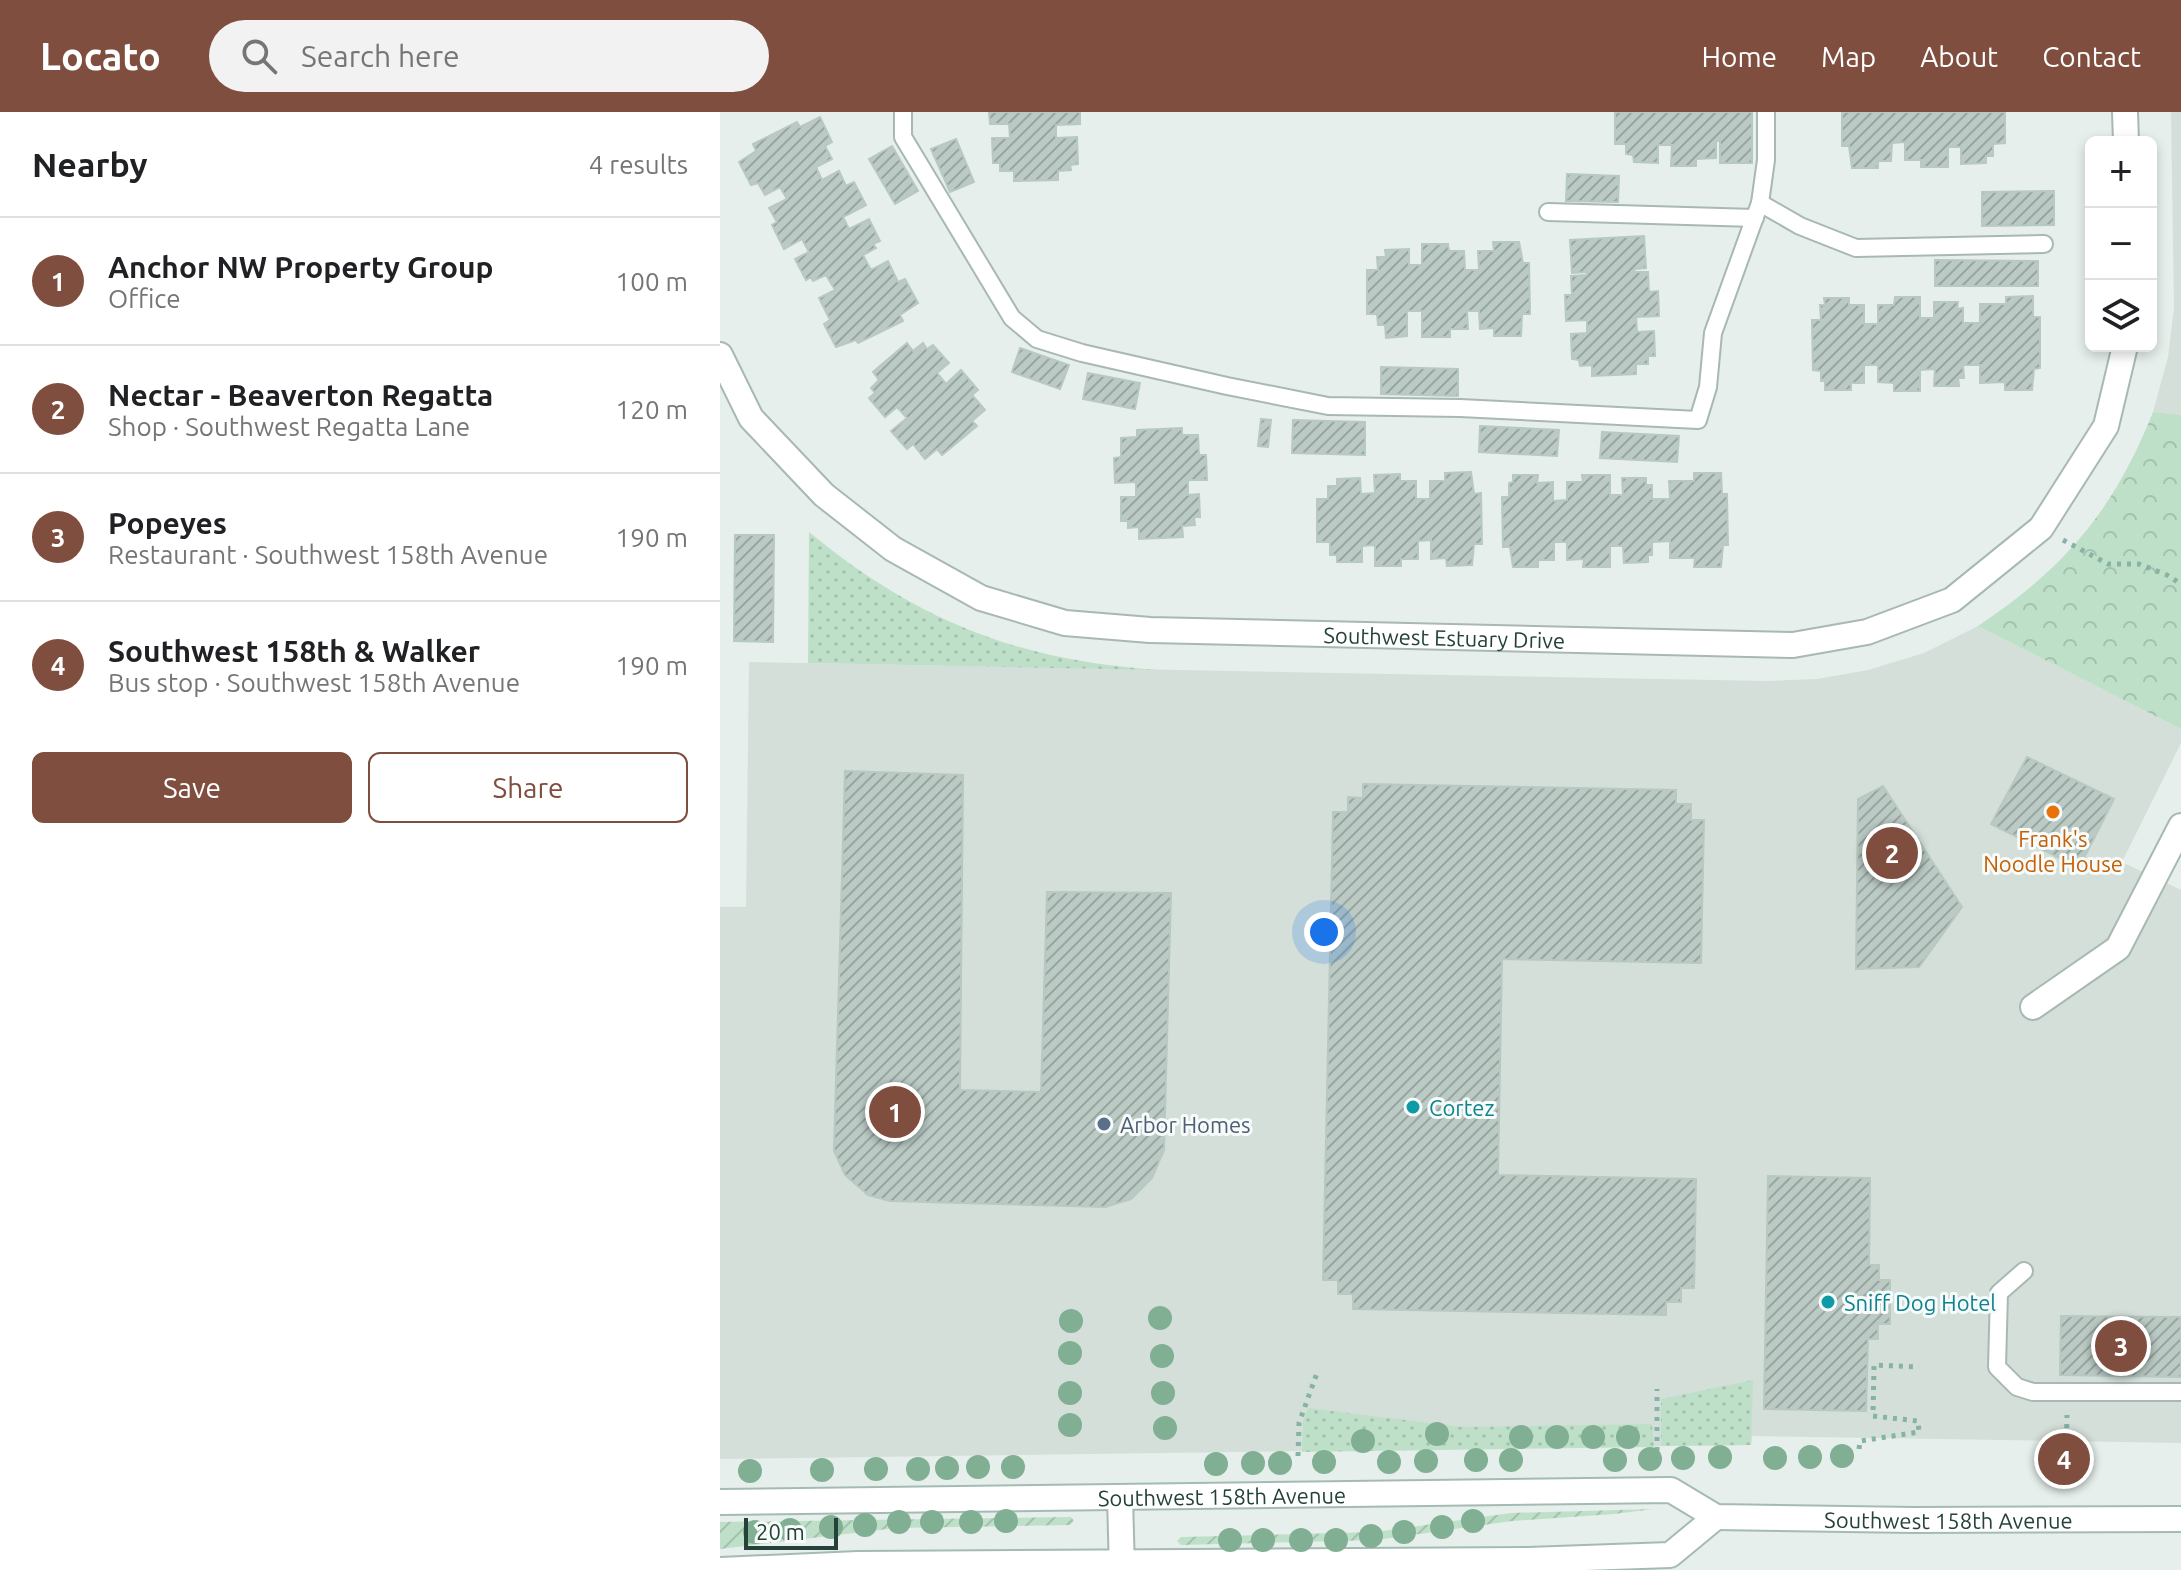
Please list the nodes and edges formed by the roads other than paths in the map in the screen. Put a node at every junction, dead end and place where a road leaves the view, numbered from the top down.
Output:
1 (903, 112) edge
2 (1766, 112) edge
3 (2125, 112) edge
4 (2126, 136) edge
5 (1758, 210) junction
6 (1548, 212) dead end
7 (2044, 244) dead end
8 (2124, 352) edge
9 (720, 355) edge
10 (2181, 826) edge
11 (2033, 1007) dead end
12 (2024, 1271) dead end
13 (2181, 1392) edge
14 (1120, 1498) junction
15 (720, 1502) edge
16 (1716, 1517) junction
17 (2181, 1519) edge
18 (1122, 1567) edge
19 (721, 1570) edge

1 - 5 lane
2 - 5 lane
3 - 4 main road
5 - 6 lane
5 - 7 lane
8 - 9 main road, Southwest Estuary Drive
10 - 11 main road
12 - 13 lane
14 - 15 main road, Southwest 158th Avenue
14 - 16 main road, Southwest 158th Avenue
14 - 18 main road
16 - 17 main road, Southwest 158th Avenue
16 - 18 main road
18 - 19 main road

